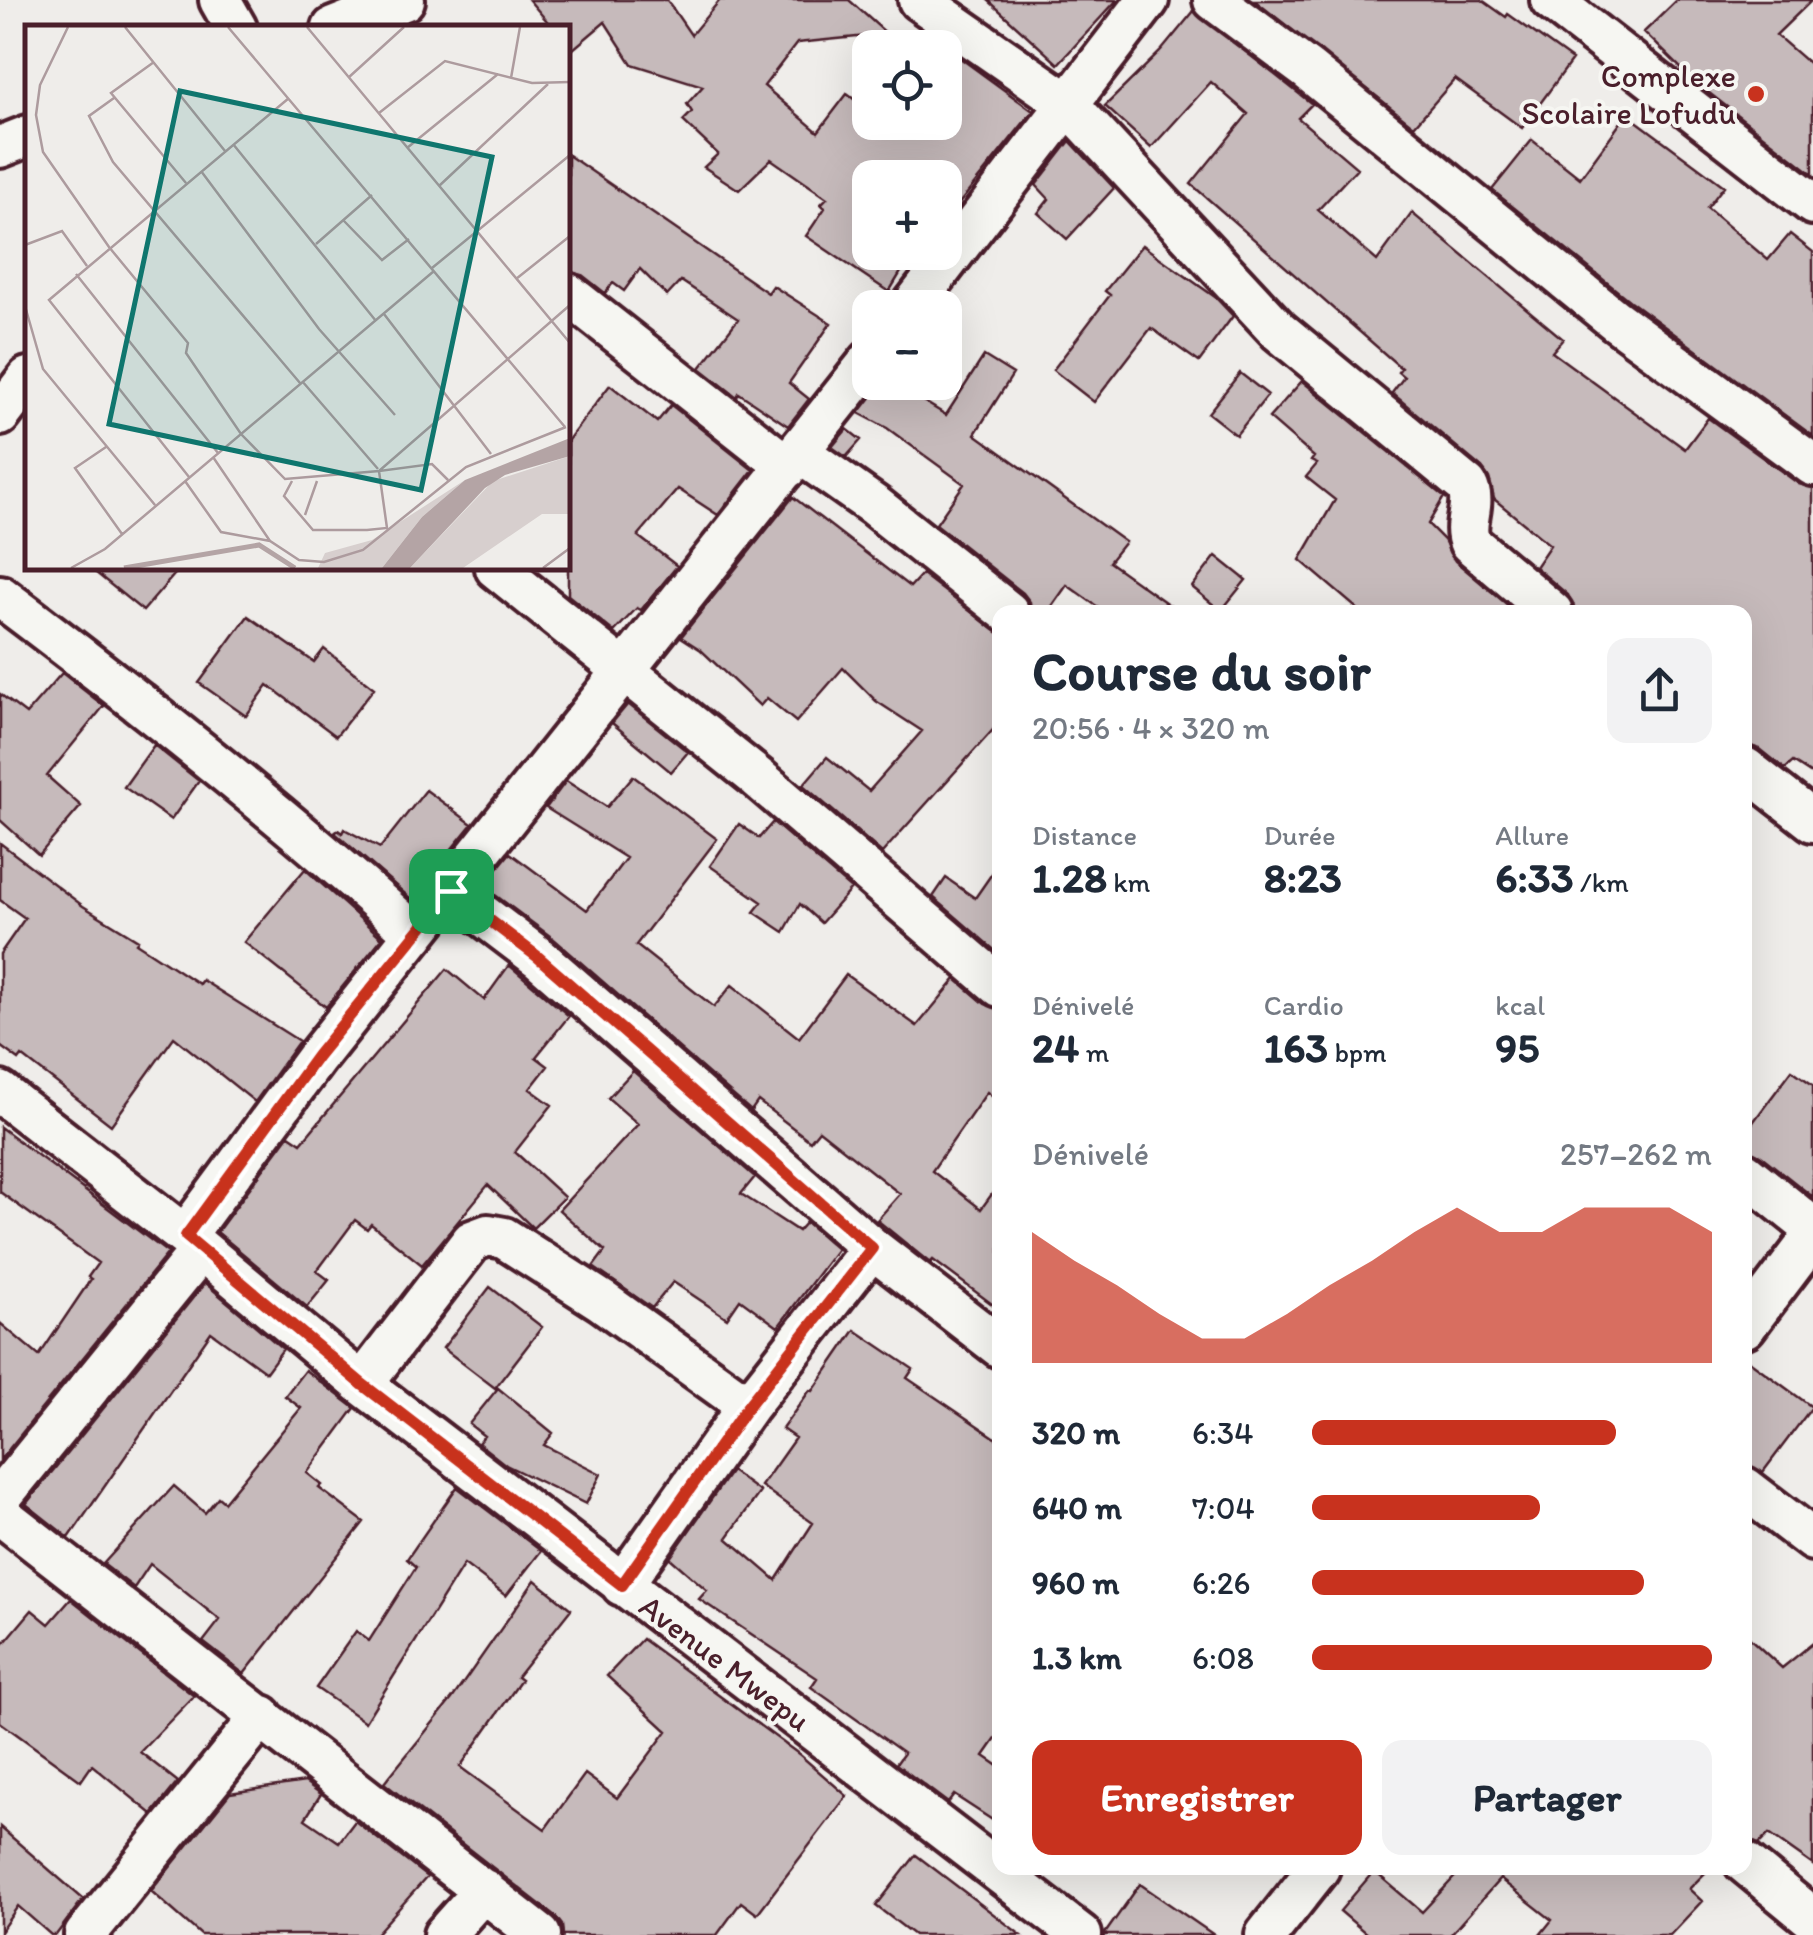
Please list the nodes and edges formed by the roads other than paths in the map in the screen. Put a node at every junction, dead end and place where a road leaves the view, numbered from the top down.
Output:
1 (220, 0) edge
2 (404, 0) edge
3 (919, 0) edge
4 (1148, 0) edge
5 (1214, 0) edge
6 (1552, 0) edge
7 (234, 25) edge
8 (341, 25) edge
9 (1067, 103) junction
10 (25, 137) edge
11 (0, 147) edge
12 (1813, 204) edge
13 (925, 290) edge
14 (570, 295) edge
15 (25, 382) edge
16 (852, 384) edge
17 (0, 415) edge
18 (794, 460) junction
19 (1813, 465) edge
20 (498, 570) edge
21 (0, 596) edge
22 (999, 605) edge
23 (1544, 605) edge
24 (626, 672) junction
25 (1752, 773) edge
26 (1813, 821) edge
27 (451, 891) junction
28 (415, 934) junction
29 (992, 979) edge
30 (0, 1092) edge
31 (1752, 1179) edge
32 (1813, 1228) edge
33 (1813, 1237) edge
34 (193, 1243) junction
35 (872, 1248) junction
36 (1752, 1318) edge
37 (992, 1341) edge
38 (362, 1384) junction
39 (748, 1406) junction
40 (1752, 1493) edge
41 (0, 1498) edge
42 (0, 1514) edge
43 (1813, 1540) edge
44 (622, 1585) junction
45 (262, 1716) junction
46 (992, 1867) edge
47 (1752, 1868) edge
48 (1003, 1875) edge
49 (1313, 1875) edge
50 (484, 1890) junction
51 (1813, 1919) edge
52 (84, 1935) edge
53 (444, 1935) edge
54 (540, 1935) edge
55 (1082, 1935) edge
56 (1266, 1935) edge

1 - 7 street
2 - 8 street
3 - 9 street
4 - 9 street
5 - 19 street
6 - 12 street
9 - 13 street
9 - 23 street
10 - 11 street
14 - 18 street
15 - 17 street
16 - 18 street
18 - 22 street
18 - 24 street
20 - 24 street
21 - 28 street
24 - 27 street
24 - 29 street
25 - 26 street
27 - 28 street
27 - 35 street
28 - 34 street
30 - 34 street, Avenue Mwepu
31 - 32 street
33 - 36 street
34 - 38 street, Avenue Mwepu
34 - 41 street
35 - 37 street
35 - 39 street
38 - 39 street
38 - 44 street, Avenue Mwepu
39 - 44 street
40 - 43 street
42 - 45 street
44 - 46 street, Avenue Mwepu
45 - 50 street
45 - 52 street
47 - 51 street
48 - 55 street, Avenue Mwepu
49 - 56 street
50 - 53 street
50 - 54 street

